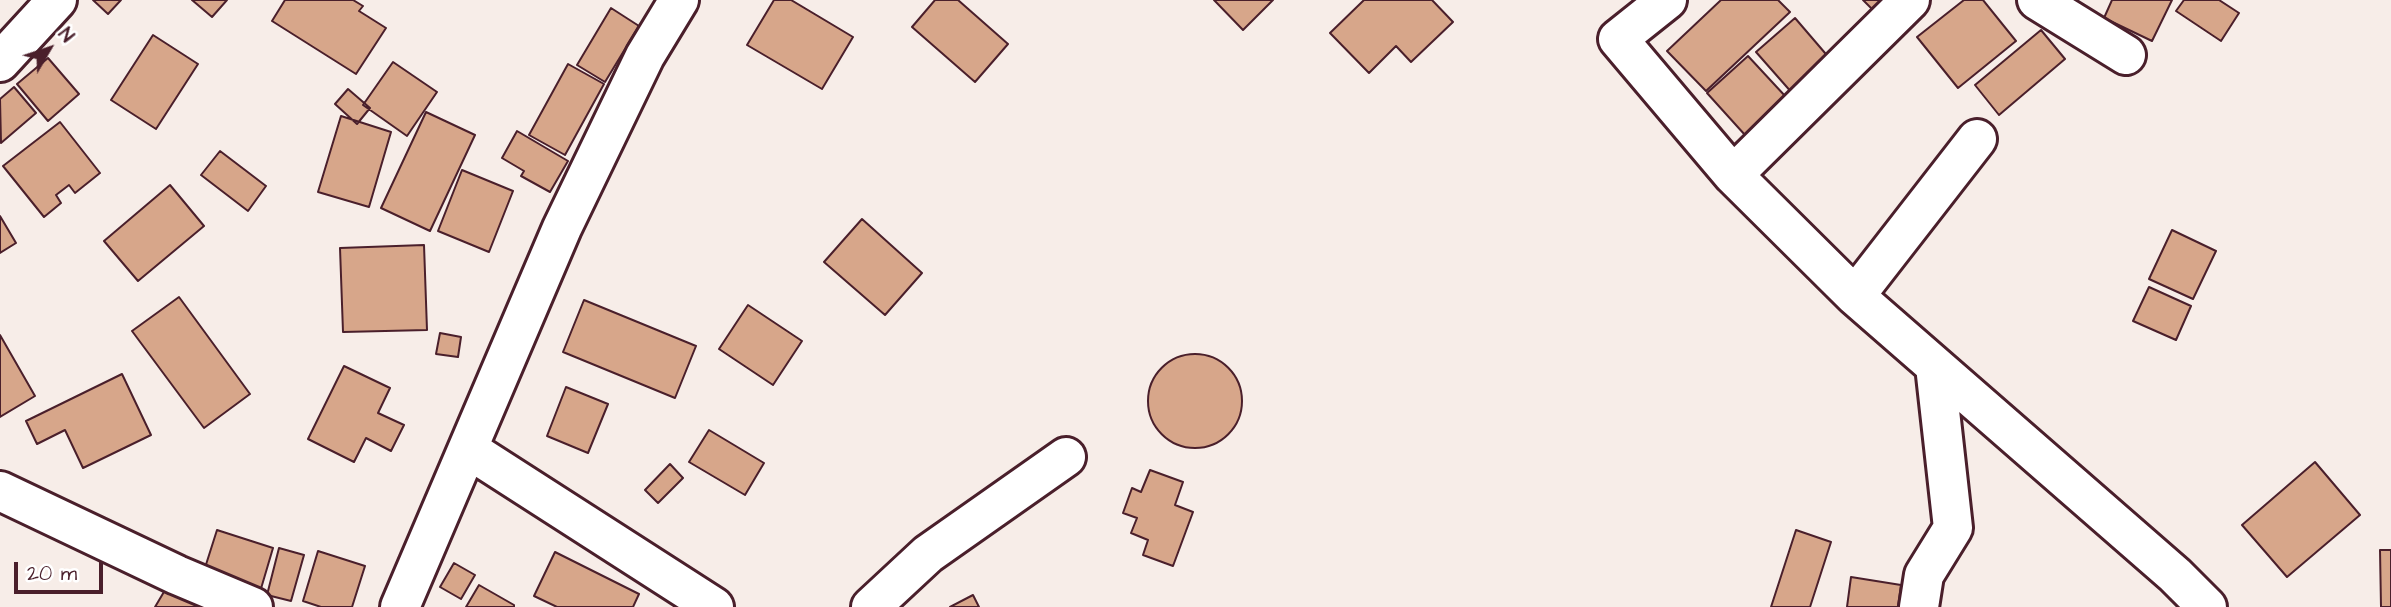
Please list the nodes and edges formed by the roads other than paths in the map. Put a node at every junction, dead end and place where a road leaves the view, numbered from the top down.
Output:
1 (57, 0) edge
2 (679, 0) edge
3 (1667, 0) edge
4 (1910, 0) edge
5 (2037, 0) edge
6 (2126, 55) dead end
7 (0, 62) edge
8 (1978, 139) dead end
9 (1734, 175) junction
10 (1855, 296) junction
11 (1936, 366) junction
12 (468, 449) junction
13 (1066, 457) dead end
14 (0, 491) edge
15 (253, 607) edge
16 (400, 607) edge
17 (714, 607) edge
18 (871, 607) edge
19 (1919, 607) edge
20 (2207, 607) edge

1 - 7 street
2 - 12 street
3 - 9 street
4 - 9 street
5 - 6 street
8 - 10 street
9 - 10 street
10 - 11 street
11 - 19 street
11 - 20 street
12 - 16 street
12 - 17 street
13 - 18 street
14 - 15 street

